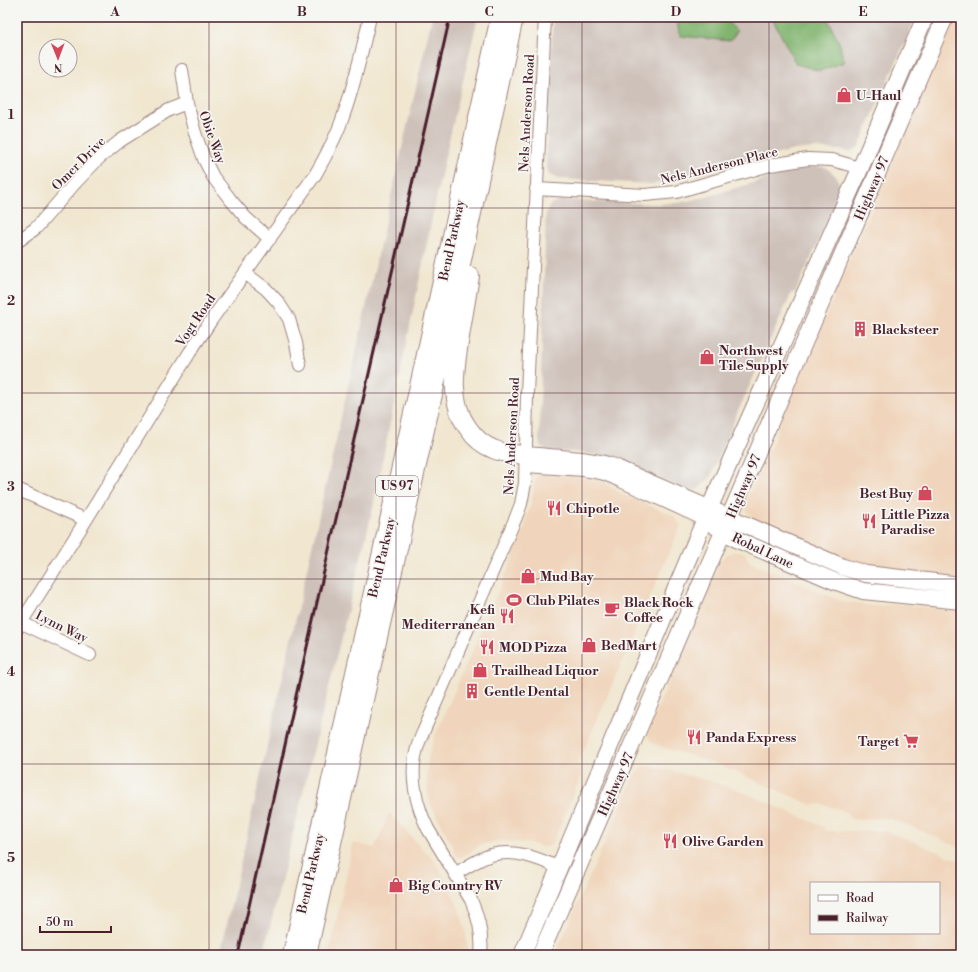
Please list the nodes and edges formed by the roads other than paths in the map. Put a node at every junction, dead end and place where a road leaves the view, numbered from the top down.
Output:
1 (370, 17) edge
2 (500, 17) edge
3 (514, 17) edge
4 (544, 17) edge
5 (945, 17) edge
6 (922, 23) edge
7 (182, 70) dead end
8 (187, 103) junction
9 (486, 146) junction
10 (860, 169) junction
11 (876, 177) junction
12 (536, 189) junction
13 (270, 239) junction
14 (17, 242) edge
15 (245, 273) junction
16 (300, 365) dead end
17 (526, 461) junction
18 (17, 489) edge
19 (707, 514) junction
20 (86, 520) junction
21 (726, 524) junction
22 (961, 585) edge
23 (961, 601) edge
24 (19, 626) edge
25 (90, 655) dead end
26 (559, 868) junction
27 (455, 874) junction
28 (292, 955) edge
29 (307, 955) edge
30 (481, 955) edge
31 (522, 955) edge
32 (540, 955) edge

1 - 13 street, Vogt Road
2 - 28 highway, Bend Parkway / US 97
3 - 9 highway, Bend Parkway / US 97
4 - 12 street, Nels Anderson Road
5 - 11 main road, Highway 97
6 - 10 main road, Highway 97
6 - 11 main road
7 - 8 street, Obie Way
8 - 13 street, Obie Way
8 - 14 street, Omer Drive
9 - 17 highway
9 - 29 highway, Bend Parkway / US 97
10 - 12 street, Nels Anderson Place
10 - 19 main road, Highway 97
11 - 21 main road, Highway 97
12 - 17 street, Nels Anderson Road
13 - 15 street, Vogt Road
15 - 16 street
15 - 20 street, Vogt Road
17 - 19 main road, Robal Lane
17 - 27 street, Nels Anderson Road
18 - 20 street
19 - 21 main road, Robal Lane
19 - 26 main road, Highway 97
20 - 24 street, Vogt Road
21 - 22 main road, Robal Lane
21 - 23 main road, Robal Lane
21 - 32 main road, Highway 97
24 - 25 street, Lynn Way
26 - 27 street
26 - 31 main road, Highway 97
27 - 30 street, Nels Anderson Road

